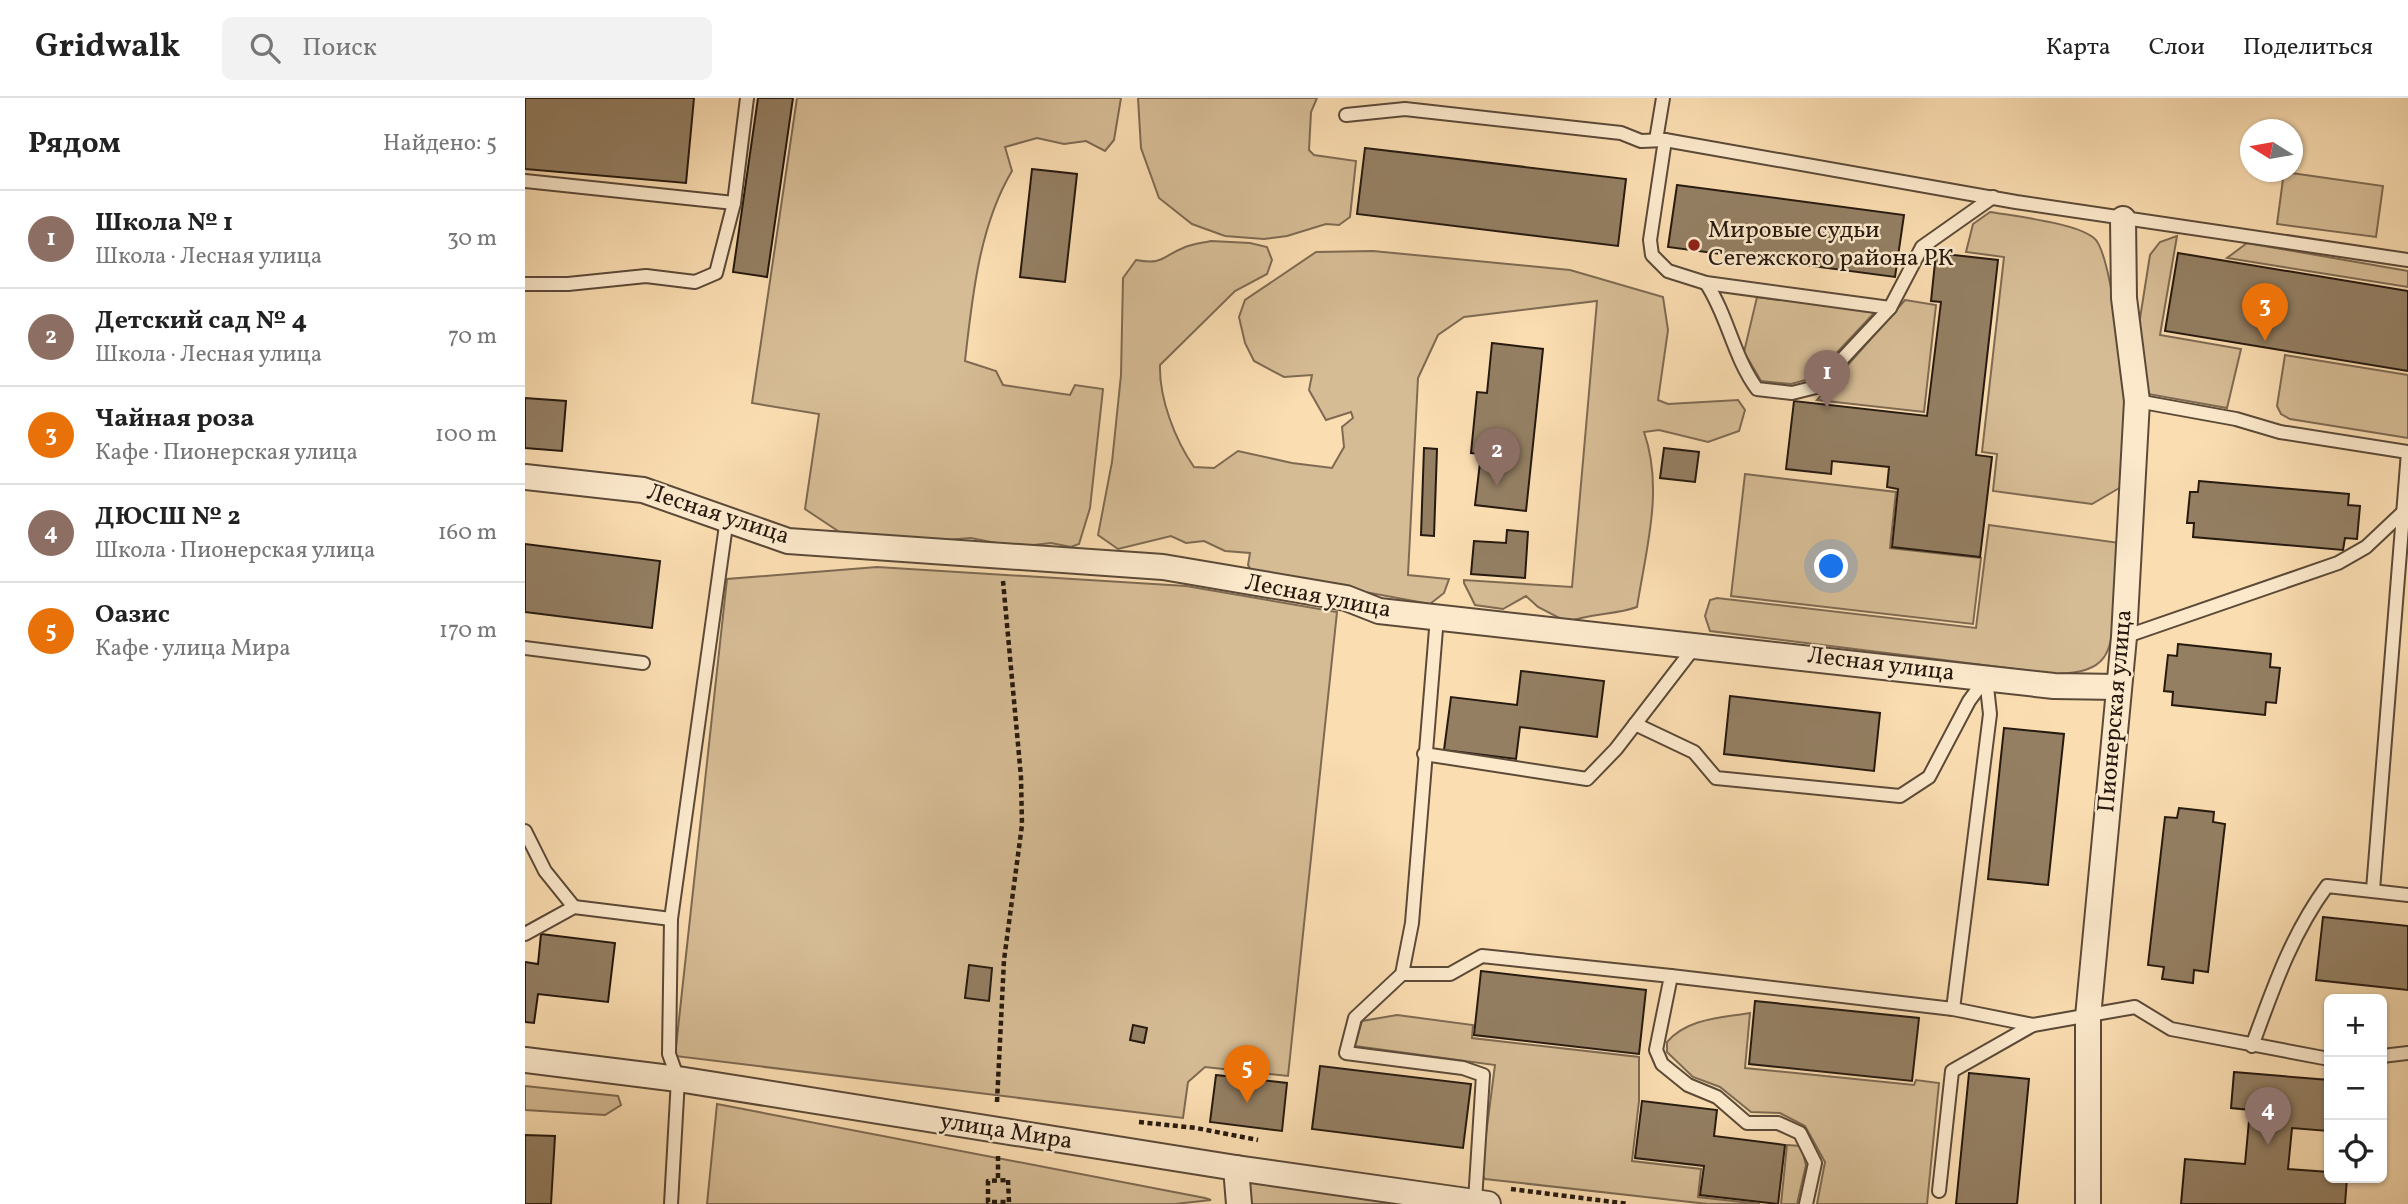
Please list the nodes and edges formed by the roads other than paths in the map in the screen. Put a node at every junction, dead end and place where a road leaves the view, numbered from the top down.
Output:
1 (747, 98) edge
2 (1663, 98) edge
3 (1346, 115) dead end
4 (1660, 140) junction
5 (525, 181) edge
6 (1993, 197) junction
7 (734, 203) junction
8 (2123, 219) junction
9 (2408, 260) edge
10 (1706, 283) junction
11 (525, 284) edge
12 (1890, 308) junction
13 (2137, 401) junction
14 (2408, 452) edge
15 (525, 477) edge
16 (2405, 514) edge
17 (727, 518) junction
18 (1437, 617) junction
19 (2124, 637) junction
20 (1696, 645) junction
21 (525, 648) edge
22 (643, 663) dead end
23 (1986, 678) junction
24 (2119, 687) junction
25 (1635, 724) junction
26 (1424, 754) junction
27 (525, 831) edge
28 (2373, 890) junction
29 (2408, 895) edge
30 (573, 907) junction
31 (671, 919) junction
32 (525, 934) edge
33 (1402, 974) junction
34 (1671, 976) junction
35 (1953, 1009) junction
36 (2088, 1017) junction
37 (2033, 1025) junction
38 (2252, 1046) junction
39 (2408, 1053) edge
40 (2387, 1055) edge
41 (2324, 1058) edge
42 (525, 1060) edge
43 (678, 1079) junction
44 (1236, 1168) junction
45 (1939, 1191) dead end
46 (1481, 1203) edge
47 (671, 1204) edge
48 (1239, 1204) edge
49 (1807, 1204) edge
50 (2088, 1204) edge

1 - 7 lane
2 - 4 lane
3 - 4 lane
4 - 6 lane
4 - 10 lane
5 - 7 lane
6 - 8 lane
6 - 12 lane
7 - 11 lane
8 - 9 lane
8 - 13 street, Пионерская улица
10 - 12 lane
10 - 12 lane
13 - 14 lane
13 - 19 street, Пионерская улица
14 - 16 lane
15 - 17 street, Лесная улица
16 - 19 lane
16 - 28 lane
17 - 18 street, Лесная улица
17 - 31 lane
18 - 20 street, Лесная улица
18 - 26 lane
19 - 24 street, Пионерская улица
20 - 23 street, Лесная улица
20 - 25 lane
21 - 22 lane
23 - 24 street, Лесная улица
23 - 25 lane
23 - 35 lane
24 - 36 street, Пионерская улица
25 - 26 lane
26 - 33 lane
27 - 30 lane
28 - 29 lane
28 - 38 lane
30 - 31 lane
30 - 32 lane
31 - 43 lane
33 - 34 lane
33 - 46 lane
34 - 35 lane
34 - 49 lane
35 - 37 lane
36 - 37 lane
36 - 38 lane
36 - 50 street, Пионерская улица
37 - 45 lane
38 - 41 lane
39 - 40 lane
42 - 43 street, улица Мира
43 - 44 street, улица Мира
43 - 47 lane
44 - 46 street, улица Мира
44 - 48 street

